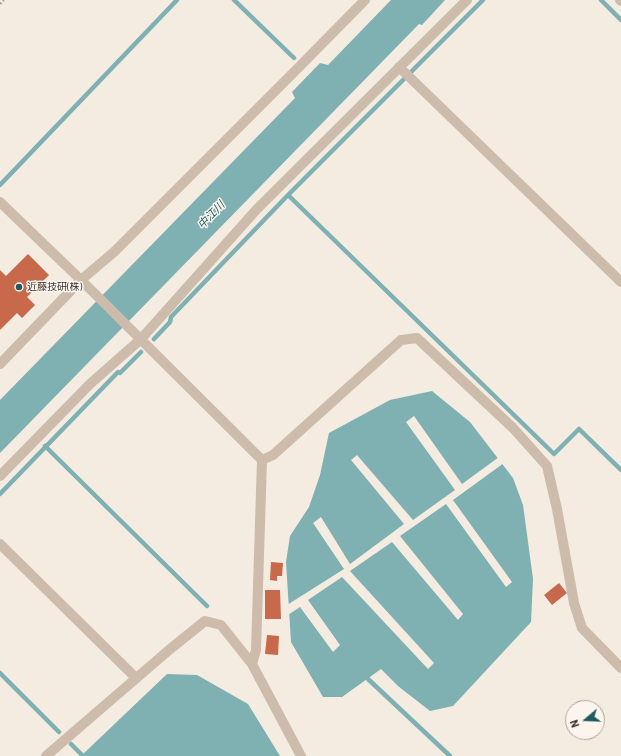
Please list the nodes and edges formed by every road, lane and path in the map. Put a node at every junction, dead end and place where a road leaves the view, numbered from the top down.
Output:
1 (4, 0) edge
2 (365, 0) edge
3 (467, 0) edge
4 (0, 4) edge
5 (399, 67) junction
6 (0, 202) edge
7 (81, 280) junction
8 (621, 282) edge
9 (138, 336) junction
10 (0, 364) edge
11 (262, 460) junction
12 (0, 476) edge
13 (0, 544) edge
14 (252, 664) junction
15 (621, 668) edge
16 (136, 678) junction
17 (46, 756) edge
18 (301, 756) edge

1 - 4 path
2 - 7 street
3 - 5 street
5 - 8 street
5 - 9 street
6 - 7 street
7 - 9 street
7 - 10 street
9 - 11 street
9 - 12 street
11 - 14 street
11 - 15 street
13 - 16 street
14 - 16 street
14 - 18 street
16 - 17 street

